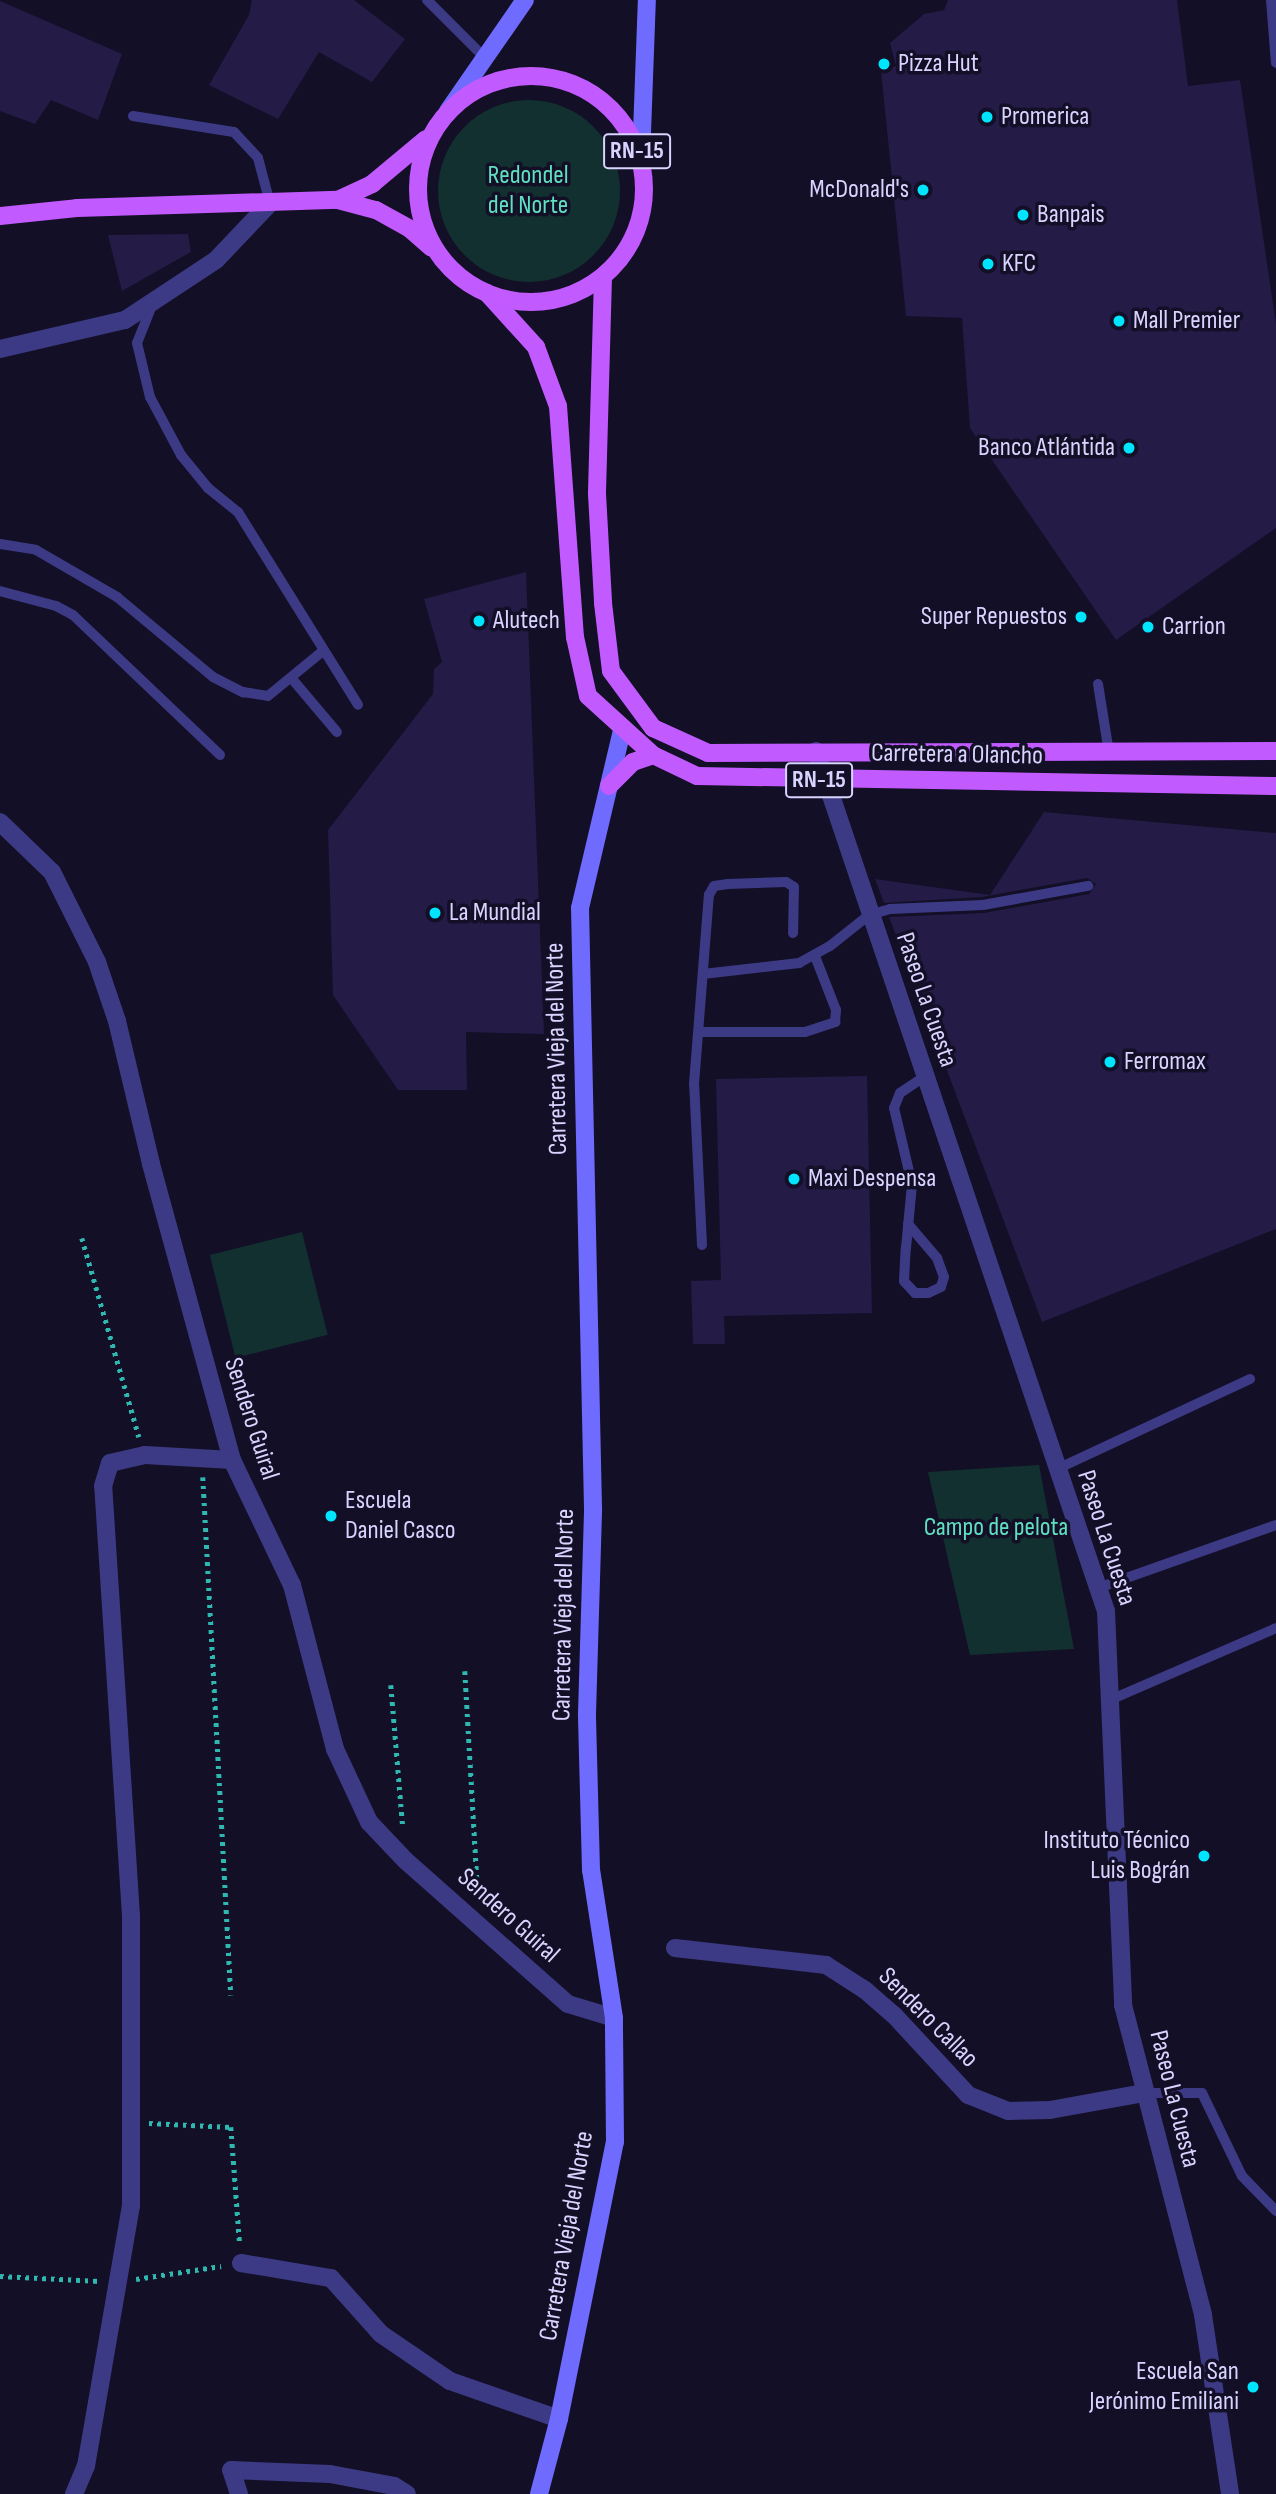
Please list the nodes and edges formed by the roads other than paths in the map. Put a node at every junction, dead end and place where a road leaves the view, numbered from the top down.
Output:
1 (427, 0) edge
2 (525, 0) edge
3 (647, 0) edge
4 (1270, 0) edge
5 (484, 57) junction
6 (1276, 63) edge
7 (448, 111) junction
8 (133, 116) dead end
9 (430, 136) junction
10 (641, 160) junction
11 (338, 200) junction
12 (270, 204) junction
13 (0, 216) edge
14 (439, 255) junction
15 (603, 277) junction
16 (487, 293) junction
17 (154, 301) junction
18 (0, 349) edge
19 (0, 544) edge
20 (0, 591) edge
21 (324, 650) junction
22 (293, 680) junction
23 (1098, 684) dead end
24 (358, 705) dead end
25 (622, 731) junction
26 (337, 732) dead end
27 (816, 751) junction
28 (1276, 751) edge
29 (1110, 753) junction
30 (220, 755) dead end
31 (653, 755) junction
32 (823, 780) junction
33 (609, 786) junction
34 (1276, 786) edge
35 (0, 822) edge
36 (1088, 886) dead end
37 (869, 915) junction
38 (793, 933) dead end
39 (815, 956) junction
40 (704, 974) junction
41 (699, 1032) junction
42 (924, 1077) junction
43 (908, 1224) junction
44 (702, 1245) dead end
45 (1250, 1379) dead end
46 (232, 1460) junction
47 (1057, 1469) junction
48 (1276, 1525) edge
49 (1098, 1588) junction
50 (1276, 1628) edge
51 (1110, 1700) junction
52 (676, 1948) dead end
53 (614, 2018) junction
54 (1144, 2093) junction
55 (1276, 2211) edge
56 (241, 2263) road end
57 (559, 2419) junction
58 (74, 2494) edge
59 (239, 2494) edge
60 (407, 2494) edge
61 (539, 2494) edge
62 (1230, 2494) edge

1 - 5 lane
2 - 5 street
3 - 10 street
4 - 6 lane
5 - 7 street
7 - 9 main road, RN-15
7 - 10 main road, RN-15
8 - 12 lane
9 - 11 main road, RN-15
9 - 14 main road, RN-15
10 - 15 main road, RN-15
11 - 12 main road, RN-15
11 - 14 main road, RN-15
12 - 13 main road, RN-15
12 - 17 street
14 - 16 main road, RN-15
15 - 16 main road, RN-15
15 - 27 main road, Carretera a Olancho / RN-15
16 - 25 main road, Carretera a Olancho / RN-15
17 - 18 street
17 - 21 lane
19 - 22 lane
20 - 30 lane
21 - 22 lane
21 - 24 lane
22 - 26 lane
23 - 29 lane
25 - 31 main road, Carretera a Olancho / RN-15
25 - 33 street, Carretera Vieja del Norte
27 - 29 main road, Carretera a Olancho / RN-15
27 - 32 street, Paseo La Cuesta
28 - 29 main road, Carretera a Olancho / RN-15
31 - 32 main road, Carretera a Olancho / RN-15
31 - 33 main road
32 - 34 main road, Carretera a Olancho / RN-15
32 - 37 street, Paseo La Cuesta
33 - 53 street, Carretera Vieja del Norte
35 - 46 street, Sendero Guiral
36 - 37 lane
37 - 39 lane
37 - 42 street, Paseo La Cuesta
38 - 40 lane
39 - 40 lane
39 - 41 lane
40 - 41 lane
41 - 44 lane
42 - 43 lane
42 - 47 street, Paseo La Cuesta
43 - 43 lane
45 - 47 lane
46 - 53 street, Sendero Guiral
46 - 58 street
47 - 49 street, Paseo La Cuesta
48 - 49 lane
49 - 51 street, Paseo La Cuesta
50 - 51 lane
51 - 54 street, Paseo La Cuesta
52 - 54 street, Sendero Callao
53 - 57 street, Carretera Vieja del Norte
54 - 55 lane
54 - 62 street, Paseo La Cuesta
56 - 57 street
57 - 61 street, Carretera Vieja del Norte
59 - 60 street

